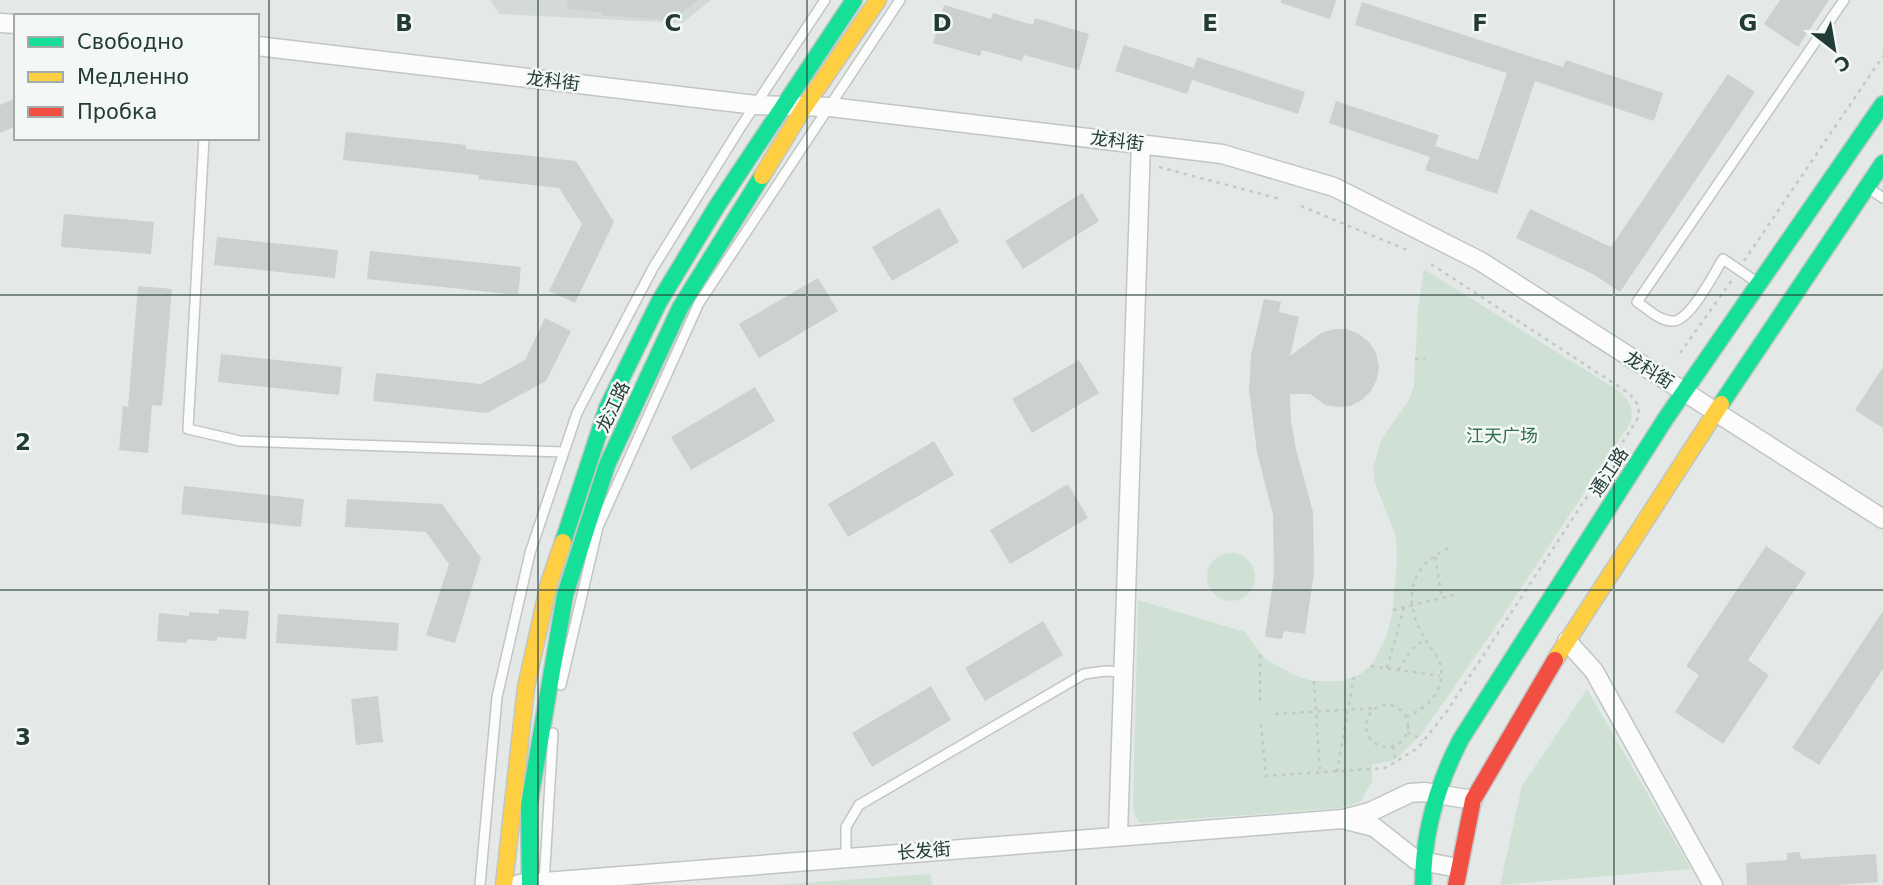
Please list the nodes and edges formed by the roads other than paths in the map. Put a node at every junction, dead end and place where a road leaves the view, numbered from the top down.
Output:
1 (825, 0) edge
2 (854, 0) edge
3 (878, 0) edge
4 (900, 0) edge
5 (1844, 0) edge
6 (259, 46) edge
7 (1883, 104) edge
8 (755, 105) junction
9 (784, 105) junction
10 (805, 106) junction
11 (830, 107) junction
12 (204, 140) edge
13 (1141, 144) junction
14 (1883, 163) edge
15 (1866, 187) junction
16 (1883, 198) edge
17 (1759, 284) junction
18 (1685, 392) junction
19 (1716, 412) junction
20 (563, 452) junction
21 (1883, 519) edge
22 (1567, 640) junction
23 (1124, 672) junction
24 (560, 690) dead end
25 (557, 704) dead end
26 (1438, 794) junction
27 (1473, 800) junction
28 (1343, 819) junction
29 (1118, 835) junction
30 (846, 857) junction
31 (1423, 862) junction
32 (1457, 876) edge
33 (537, 884) edge
34 (480, 885) edge
35 (505, 885) edge
36 (1423, 885) edge
37 (1713, 885) edge

1 - 8 lane
2 - 9 street, 龙江路
3 - 10 street, 龙江路
4 - 11 lane
5 - 17 lane
6 - 8 street, 龙科街
7 - 17 street, 通江路
8 - 9 street, 龙科街
8 - 20 lane
9 - 10 street, 龙科街
9 - 35 street, 龙江路
10 - 11 street, 龙科街
10 - 33 street, 龙江路
11 - 13 street, 龙科街
11 - 24 lane
12 - 20 lane
13 - 18 street, 龙科街
13 - 23 street
14 - 15 street
15 - 16 lane
15 - 19 street
17 - 18 street, 通江路
18 - 19 street, 龙科街
18 - 26 street, 通江路
19 - 21 street, 龙科街
19 - 22 street
20 - 34 lane
22 - 27 street
22 - 37 street
23 - 29 street
23 - 30 lane
25 - 33 lane
26 - 27 street, 长发街
26 - 28 street, 长发街
26 - 31 street, 通江路
27 - 32 street
28 - 29 street, 长发街
28 - 31 street, 长发街
29 - 30 street, 长发街
30 - 33 street, 长发街
31 - 32 street, 长发街
31 - 36 street, 通江路
33 - 35 street, 长发街

